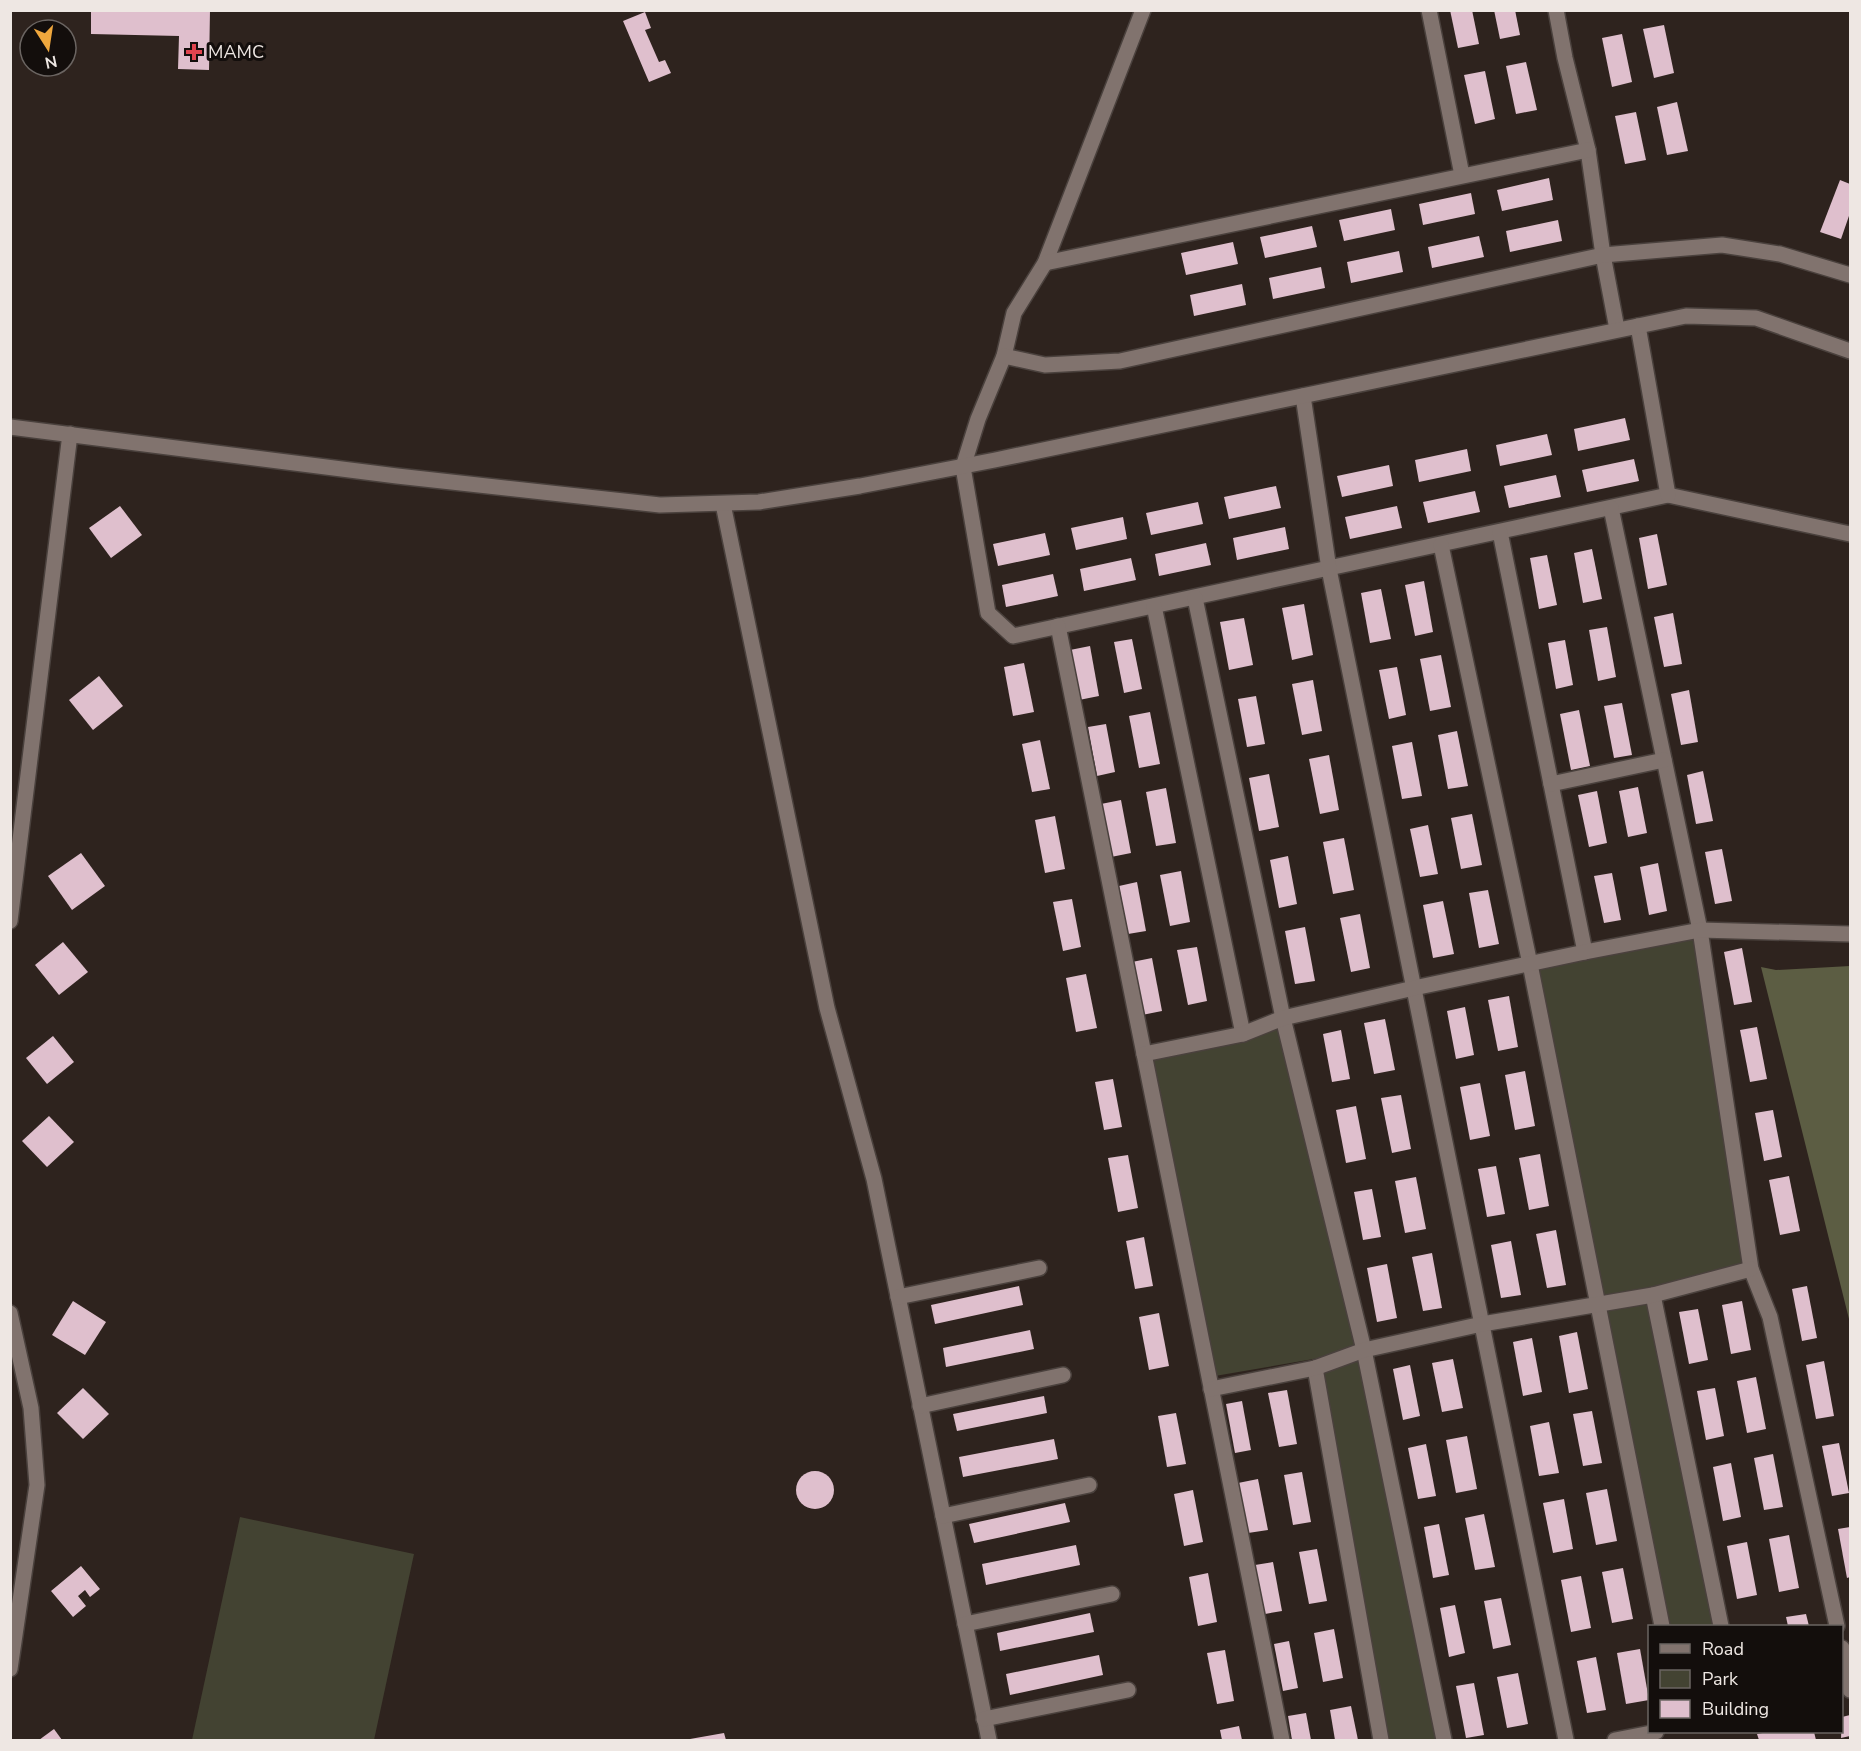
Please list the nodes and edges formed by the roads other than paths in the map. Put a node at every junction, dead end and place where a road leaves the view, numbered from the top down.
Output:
1 (1143, 10) edge
2 (1429, 10) edge
3 (1556, 10) edge
4 (1588, 150) junction
5 (1462, 176) junction
6 (1603, 255) junction
7 (1045, 263) junction
8 (1851, 275) edge
9 (1638, 326) junction
10 (1617, 329) junction
11 (1851, 351) edge
12 (1004, 356) junction
13 (1303, 396) junction
14 (10, 427) edge
15 (70, 434) junction
16 (963, 466) junction
17 (1668, 495) junction
18 (723, 504) junction
19 (1611, 508) junction
20 (1500, 532) junction
21 (1851, 534) edge
22 (1441, 545) junction
23 (1329, 569) junction
24 (1195, 598) junction
25 (1154, 606) junction
26 (1058, 626) junction
27 (1664, 760) junction
28 (1551, 784) junction
29 (10, 921) edge
30 (1700, 930) junction
31 (1851, 934) edge
32 (1584, 952) junction
33 (1530, 964) junction
34 (1414, 988) junction
35 (1283, 1018) junction
36 (1243, 1034) junction
37 (1144, 1054) junction
38 (1039, 1268) dead end
39 (1751, 1269) junction
40 (1653, 1295) junction
41 (898, 1297) junction
42 (1596, 1304) junction
43 (10, 1313) edge
44 (1482, 1324) junction
45 (1364, 1350) junction
46 (1315, 1368) junction
47 (1063, 1375) dead end
48 (1211, 1389) junction
49 (921, 1406) junction
50 (1089, 1485) dead end
51 (943, 1516) junction
52 (1112, 1594) dead end
53 (965, 1624) junction
54 (1662, 1625) edge
55 (1721, 1625) edge
56 (1837, 1625) edge
57 (1843, 1653) edge
58 (10, 1669) edge
59 (1128, 1690) dead end
60 (1851, 1690) edge
61 (984, 1719) junction
62 (1648, 1733) edge
63 (989, 1740) edge
64 (1282, 1740) edge
65 (1381, 1740) edge
66 (1444, 1740) edge
67 (1566, 1740) edge
68 (1615, 1740) edge

1 - 7 street
2 - 5 street
3 - 4 street
4 - 5 street
4 - 6 street
5 - 7 street
6 - 8 street
6 - 10 street
6 - 12 street
7 - 12 street
9 - 10 street
9 - 11 street
9 - 17 street
10 - 13 street
12 - 16 street
13 - 16 street
13 - 23 street
14 - 15 street
15 - 18 street
15 - 29 street
16 - 18 street
16 - 26 street
17 - 19 street
17 - 21 street
18 - 41 street
19 - 20 street
19 - 27 street
20 - 22 street
20 - 28 street
22 - 23 street
22 - 33 street
23 - 24 street
23 - 34 street
24 - 25 street
24 - 35 street
25 - 26 street
25 - 36 street
26 - 37 street
27 - 28 street
27 - 30 street
28 - 32 street
30 - 31 street
30 - 32 street
30 - 39 street
32 - 33 street
33 - 34 street
33 - 42 street
34 - 35 street
34 - 44 street
35 - 36 street
35 - 45 street
36 - 37 street
37 - 48 street
38 - 41 street
39 - 40 street
39 - 56 street
40 - 42 street
40 - 55 street
41 - 49 street
42 - 44 street
42 - 54 street
43 - 58 street
44 - 45 street
44 - 67 street
45 - 46 street
45 - 66 street
46 - 48 street
46 - 65 street
47 - 49 street
48 - 64 street
49 - 51 street
50 - 51 street
51 - 53 street
52 - 53 street
53 - 61 street
57 - 60 street
59 - 61 street
61 - 63 street
62 - 68 street

